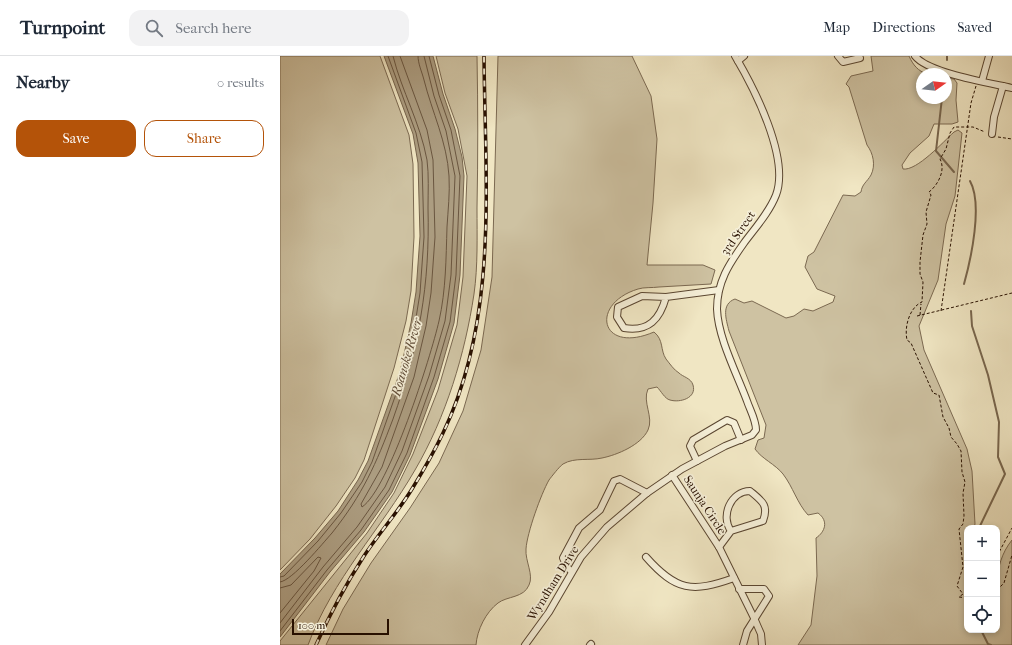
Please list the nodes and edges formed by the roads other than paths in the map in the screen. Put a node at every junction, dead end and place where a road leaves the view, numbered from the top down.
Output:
1 (744, 56) edge
2 (838, 56) edge
3 (859, 56) edge
4 (915, 56) edge
5 (989, 56) edge
6 (736, 58) edge
7 (981, 81) junction
8 (1003, 86) junction
9 (1012, 88) edge
10 (992, 134) road end
11 (719, 290) junction
12 (666, 296) junction
13 (756, 426) joint
14 (741, 440) junction
15 (697, 460) junction
16 (672, 475) junction
17 (646, 493) junction
18 (731, 531) junction
19 (719, 547) junction
20 (646, 557) dead end
21 (571, 571) junction
22 (734, 578) junction
23 (739, 589) junction
24 (754, 618) junction
25 (525, 645) edge
26 (743, 645) edge
27 (762, 645) edge

1 - 6 street
2 - 3 street
4 - 7 street
5 - 7 street
6 - 11 street, 3rd Street
7 - 8 street
8 - 9 street
8 - 10 street
11 - 12 street
11 - 13 street, 3rd Street
12 - 12 street
13 - 14 street, Wyndham Drive
14 - 15 street, Wyndham Drive
14 - 15 street
15 - 16 street, Wyndham Drive
16 - 17 street, Wyndham Drive
16 - 19 street, Saunja Circle
17 - 21 street, Wyndham Drive
17 - 21 street
18 - 18 street, Saunja Circle
18 - 19 street, Saunja Circle
19 - 22 street, Saunja Circle
20 - 22 street
21 - 25 street, Wyndham Drive
22 - 23 street, Saunja Circle
23 - 24 street, Saunja Circle
23 - 24 street
24 - 26 street
24 - 27 street, Saunja Circle

